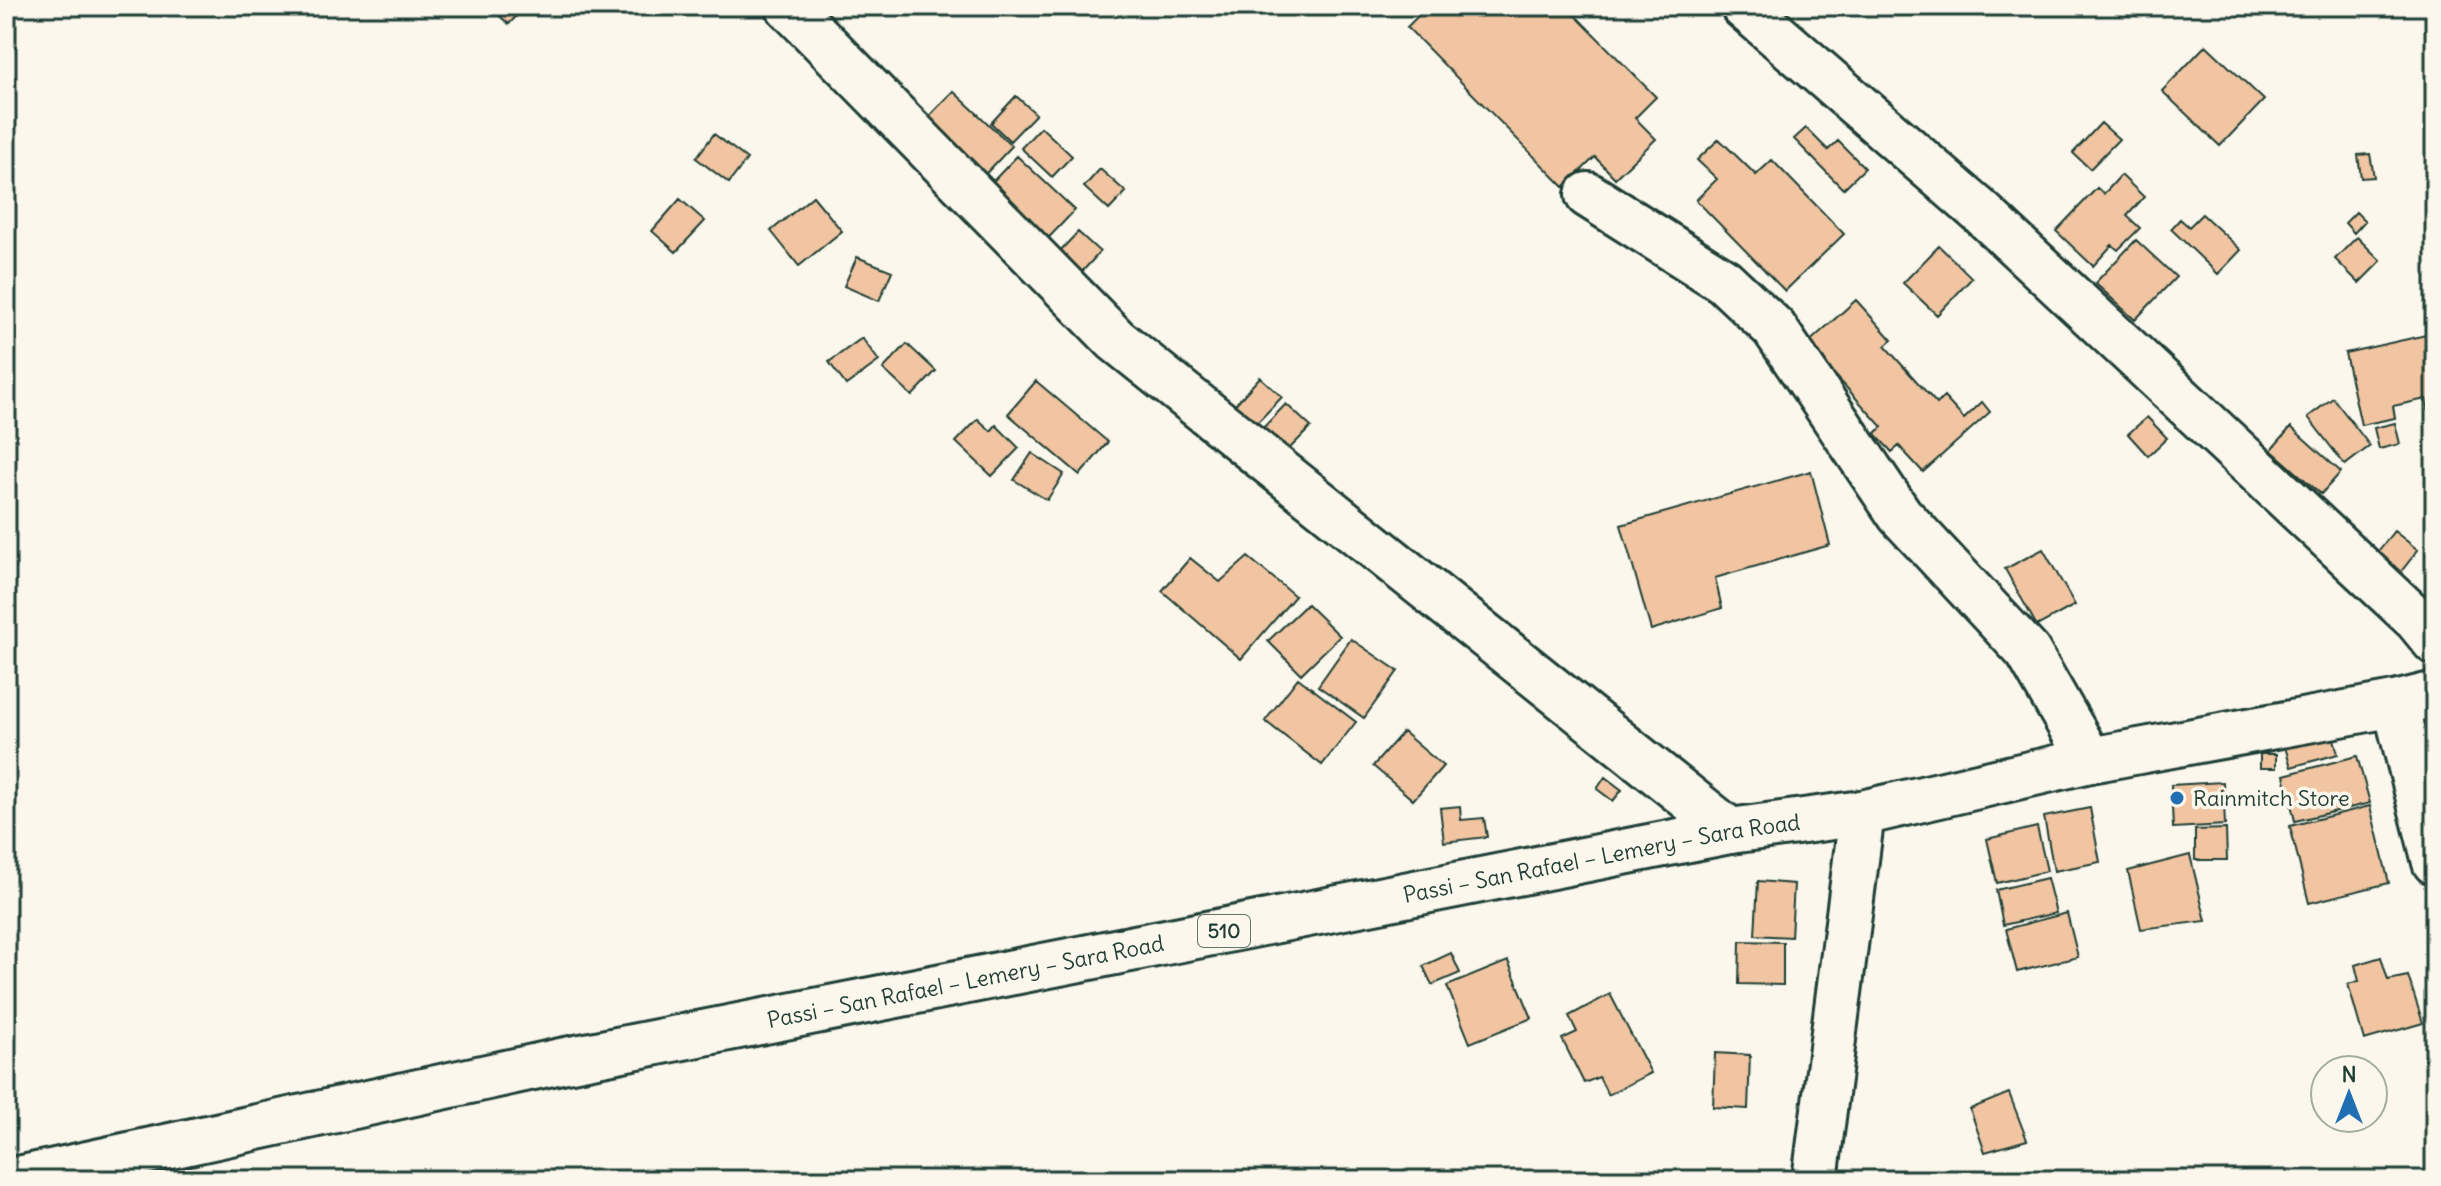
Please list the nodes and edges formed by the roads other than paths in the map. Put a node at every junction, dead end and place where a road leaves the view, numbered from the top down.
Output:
1 (788, 6) edge
2 (1743, 6) edge
3 (1588, 195) dead end
4 (2435, 642) edge
5 (2415, 699) edge
6 (2090, 760) junction
7 (1862, 813) junction
8 (1730, 831) junction
9 (2435, 862) edge
10 (14, 1180) edge
11 (1815, 1180) edge

1 - 8 street
2 - 4 street
3 - 6 street
5 - 6 street, Passi – San Rafael – Lemery – Sara Road / 510
5 - 9 street
6 - 7 street, Passi – San Rafael – Lemery – Sara Road / 510
7 - 8 street, Passi – San Rafael – Lemery – Sara Road / 510
7 - 11 street
8 - 10 street, Passi – San Rafael – Lemery – Sara Road / 510

